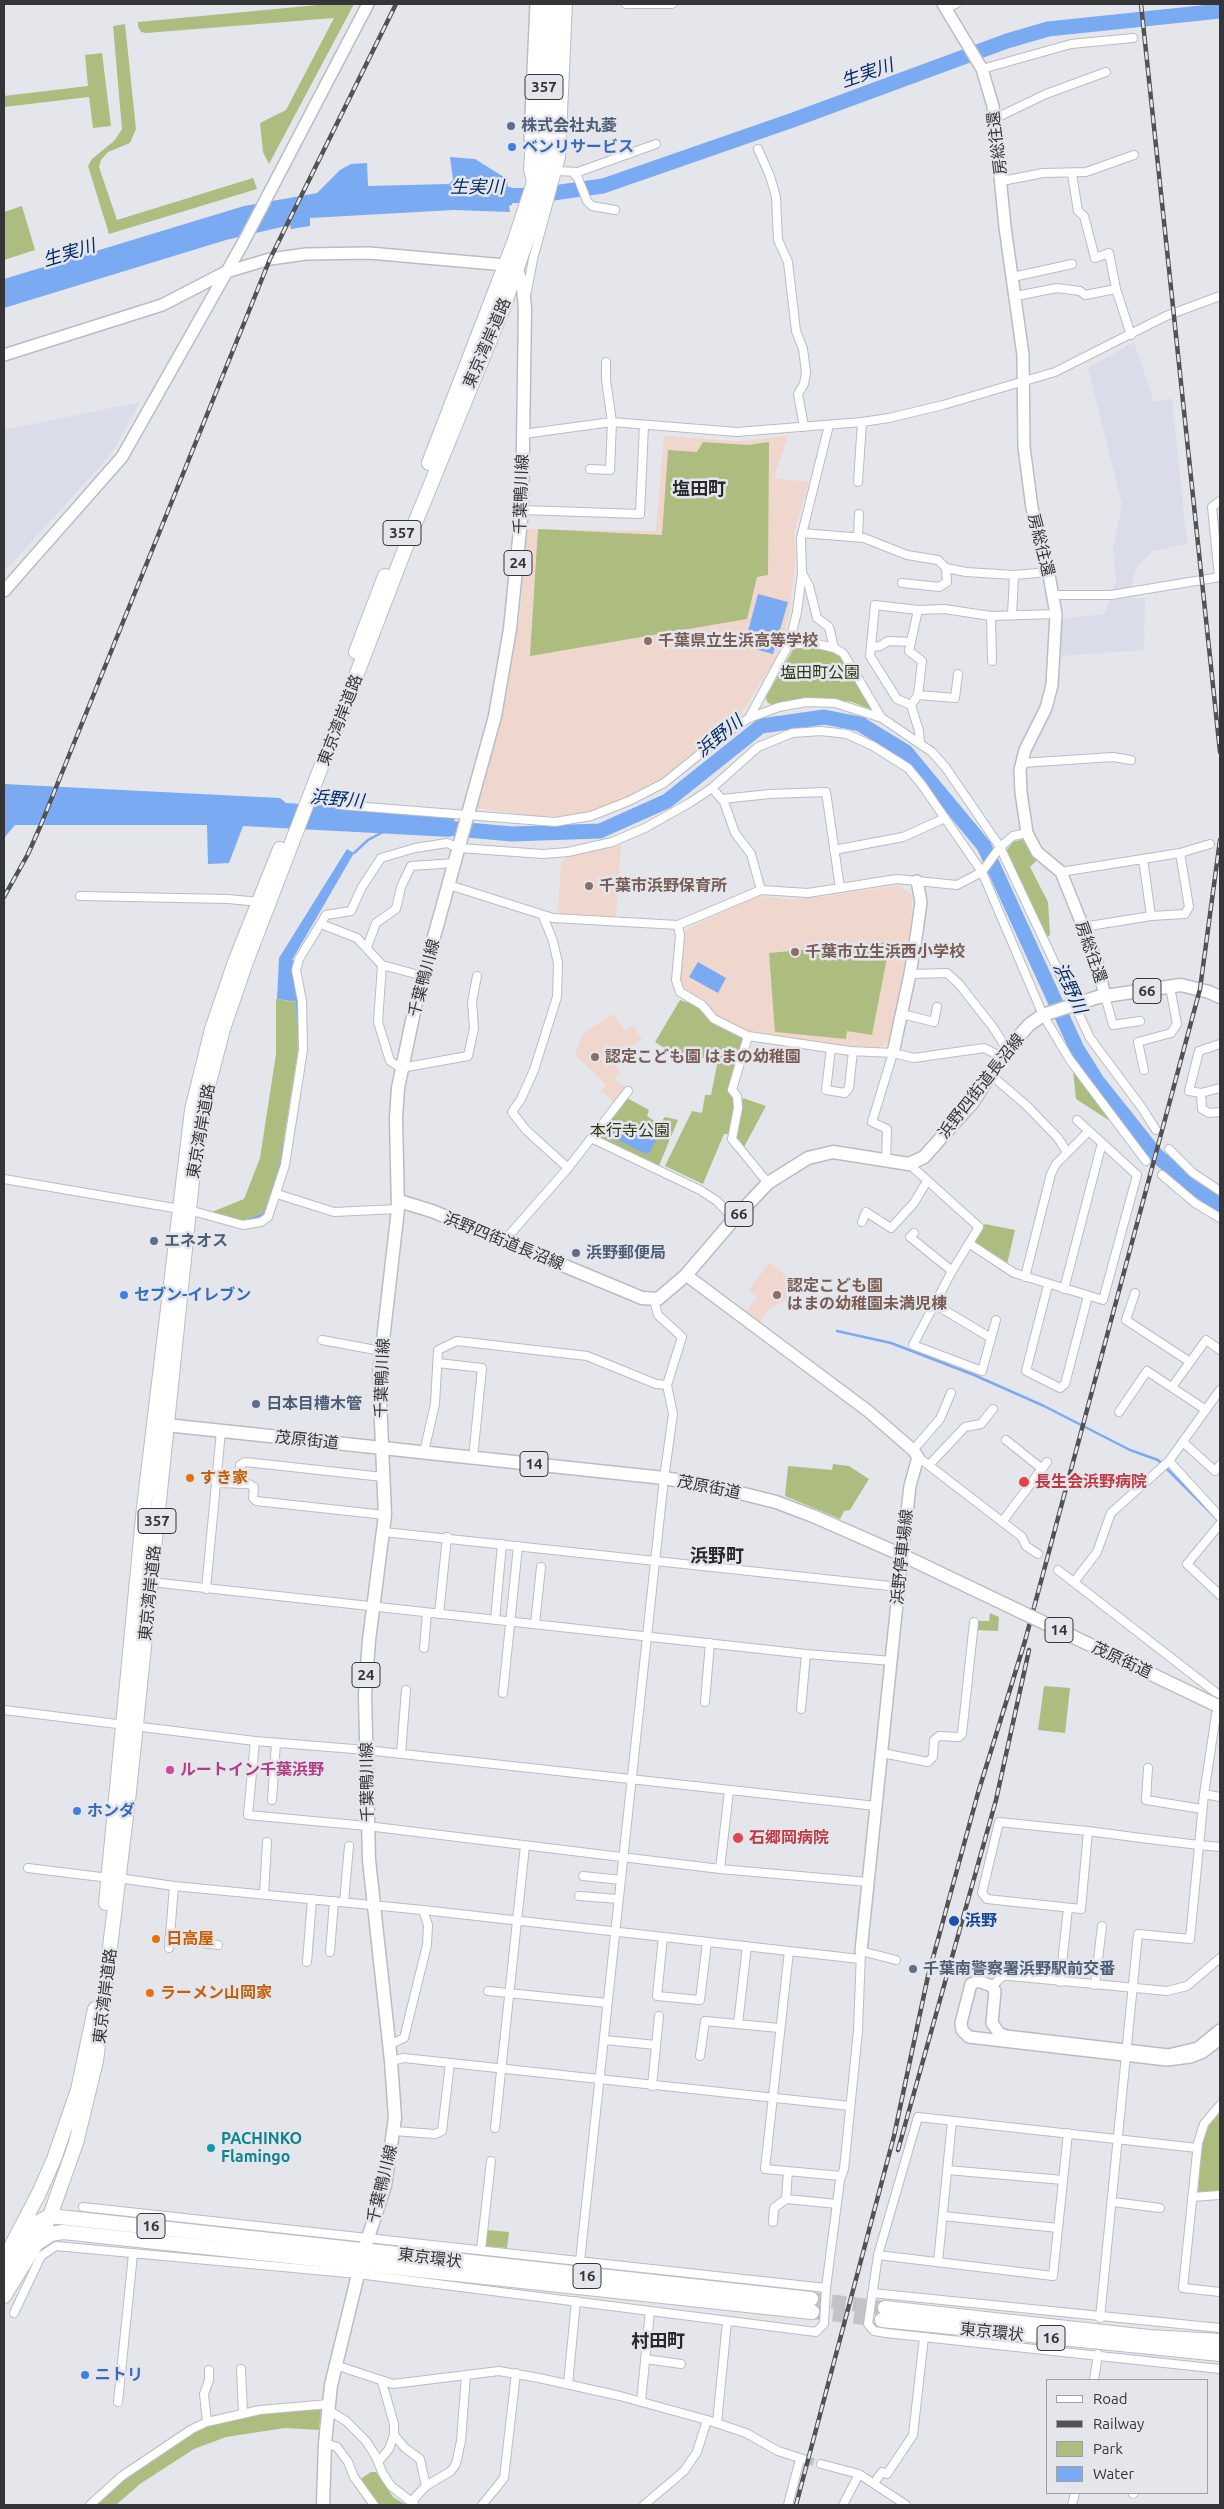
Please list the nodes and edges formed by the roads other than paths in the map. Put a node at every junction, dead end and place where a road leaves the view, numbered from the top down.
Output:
1 (368, 4) edge
2 (536, 4) edge
3 (547, 4) edge
4 (558, 4) edge
5 (568, 4) edge
6 (627, 4) edge
7 (672, 4) edge
8 (948, 5) edge
9 (1133, 38) dead end
10 (982, 69) junction
11 (1106, 72) dead end
12 (996, 118) junction
13 (530, 139) joint
14 (656, 144) dead end
15 (758, 149) dead end
16 (1134, 155) dead end
17 (572, 172) junction
18 (1072, 174) junction
19 (557, 175) junction
20 (1002, 181) junction
21 (533, 186) junction
22 (615, 210) dead end
23 (534, 220) junction
24 (1072, 264) dead end
25 (511, 268) junction
26 (226, 272) junction
27 (1013, 277) junction
28 (1116, 289) junction
29 (1016, 296) junction
30 (1220, 296) edge
31 (525, 308) junction
32 (1131, 335) junction
33 (4, 355) edge
34 (606, 362) dead end
35 (1025, 381) junction
36 (612, 422) junction
37 (862, 422) junction
38 (644, 424) junction
39 (829, 425) junction
40 (804, 427) junction
41 (523, 434) junction
42 (590, 469) dead end
43 (858, 482) dead end
44 (1220, 502) edge
45 (522, 510) junction
46 (859, 514) dead end
47 (1217, 522) edge
48 (802, 533) junction
49 (858, 537) junction
50 (946, 568) junction
51 (1049, 572) junction
52 (802, 573) junction
53 (1014, 575) junction
54 (1219, 577) edge
55 (902, 583) dead end
56 (4, 592) edge
57 (1052, 595) junction
58 (918, 610) junction
59 (1056, 614) junction
60 (1012, 615) junction
61 (990, 616) junction
62 (911, 642) junction
63 (789, 644) junction
64 (871, 647) junction
65 (834, 648) junction
66 (992, 661) dead end
67 (958, 674) dead end
68 (918, 695) junction
69 (911, 705) junction
70 (749, 718) junction
71 (882, 718) junction
72 (920, 742) junction
73 (1131, 760) dead end
74 (1022, 763) junction
75 (712, 788) junction
76 (323, 798) dead end
77 (722, 799) junction
78 (468, 814) junction
79 (945, 818) junction
80 (1027, 832) junction
81 (1210, 844) dead end
82 (460, 846) junction
83 (1000, 846) junction
84 (834, 850) junction
85 (1180, 853) junction
86 (1143, 859) junction
87 (455, 864) junction
88 (982, 872) junction
89 (1061, 872) junction
90 (917, 881) junction
91 (449, 885) junction
92 (840, 888) junction
93 (761, 890) junction
94 (80, 896) dead end
95 (265, 903) junction
96 (542, 916) junction
97 (1151, 916) junction
98 (321, 924) junction
99 (678, 925) junction
100 (1083, 927) junction
101 (367, 947) junction
102 (382, 965) junction
103 (910, 974) junction
104 (423, 976) junction
105 (477, 976) dead end
106 (1170, 987) junction
107 (1105, 996) junction
108 (1220, 997) edge
109 (1074, 1006) junction
110 (937, 1007) dead end
111 (902, 1014) junction
112 (1044, 1015) junction
113 (1140, 1021) dead end
114 (748, 1036) junction
115 (1220, 1044) edge
116 (831, 1048) junction
117 (853, 1051) junction
118 (893, 1053) junction
119 (1004, 1053) junction
120 (401, 1068) junction
121 (1144, 1070) dead end
122 (991, 1075) junction
123 (1220, 1088) edge
124 (628, 1091) dead end
125 (1201, 1093) junction
126 (1220, 1112) edge
127 (1078, 1120) dead end
128 (1156, 1130) dead end
129 (1089, 1131) junction
130 (593, 1139) junction
131 (1102, 1143) junction
132 (1169, 1149) dead end
133 (1067, 1152) junction
134 (1146, 1161) dead end
135 (886, 1162) junction
136 (909, 1164) junction
137 (568, 1168) junction
138 (1162, 1175) dead end
139 (4, 1179) edge
140 (927, 1181) junction
141 (768, 1183) junction
142 (1220, 1191) edge
143 (277, 1194) junction
144 (398, 1205) junction
145 (184, 1210) junction
146 (1220, 1218) edge
147 (734, 1219) junction
148 (862, 1222) dead end
149 (914, 1233) dead end
150 (504, 1241) junction
151 (970, 1244) junction
152 (952, 1271) junction
153 (686, 1275) junction
154 (1025, 1277) junction
155 (1048, 1285) junction
156 (1064, 1289) junction
157 (1135, 1293) dead end
158 (1088, 1296) junction
159 (654, 1300) junction
160 (934, 1304) junction
161 (996, 1320) dead end
162 (991, 1338) junction
163 (322, 1340) dead end
164 (1220, 1350) edge
165 (381, 1351) junction
166 (1190, 1362) junction
167 (438, 1363) junction
168 (667, 1385) junction
169 (1172, 1387) junction
170 (1220, 1390) edge
171 (951, 1392) dead end
172 (993, 1409) dead end
173 (1206, 1410) junction
174 (1119, 1412) dead end
175 (161, 1424) junction
176 (221, 1431) junction
177 (1006, 1440) dead end
178 (1183, 1442) junction
179 (382, 1448) junction
180 (424, 1452) junction
181 (915, 1453) junction
182 (473, 1458) junction
183 (1169, 1461) junction
184 (1047, 1462) dead end
185 (929, 1465) junction
186 (1220, 1465) edge
187 (1042, 1468) junction
188 (384, 1477) junction
189 (664, 1478) junction
190 (217, 1484) junction
191 (238, 1484) junction
192 (385, 1515) junction
193 (1220, 1517) edge
194 (1002, 1522) junction
195 (1220, 1524) edge
196 (384, 1532) junction
197 (447, 1537) junction
198 (502, 1544) junction
199 (518, 1546) junction
200 (1038, 1554) dead end
201 (902, 1555) junction
202 (656, 1561) junction
203 (540, 1567) dead end
204 (1058, 1570) dead end
205 (151, 1582) junction
206 (1074, 1582) junction
207 (899, 1587) junction
208 (206, 1589) junction
209 (1219, 1592) edge
210 (374, 1606) junction
211 (428, 1613) junction
212 (439, 1614) junction
213 (496, 1620) junction
214 (511, 1621) junction
215 (974, 1622) dead end
216 (535, 1624) junction
217 (648, 1636) junction
218 (710, 1643) junction
219 (424, 1648) dead end
220 (806, 1654) junction
221 (892, 1661) junction
222 (406, 1690) dead end
223 (503, 1693) dead end
224 (705, 1702) dead end
225 (1218, 1706) edge
226 (801, 1709) dead end
227 (4, 1710) edge
228 (130, 1726) junction
229 (255, 1741) junction
230 (276, 1743) junction
231 (366, 1750) junction
232 (882, 1753) junction
233 (401, 1754) junction
234 (1148, 1768) dead end
235 (632, 1779) junction
236 (730, 1791) junction
237 (1204, 1794) junction
238 (1220, 1796) edge
239 (272, 1800) dead end
240 (876, 1806) junction
241 (1202, 1809) junction
242 (367, 1826) junction
243 (1088, 1832) junction
244 (267, 1842) dead end
245 (1199, 1845) junction
246 (349, 1846) dead end
247 (525, 1846) junction
248 (1220, 1847) edge
249 (623, 1857) junction
250 (28, 1868) dead end
251 (720, 1869) junction
252 (583, 1876) dead end
253 (113, 1878) junction
254 (621, 1880) junction
255 (868, 1882) junction
256 (174, 1886) junction
257 (264, 1894) junction
258 (579, 1896) dead end
259 (312, 1899) junction
260 (619, 1899) junction
261 (334, 1901) junction
262 (344, 1902) junction
263 (372, 1905) junction
264 (1068, 1908) junction
265 (423, 1910) junction
266 (517, 1920) junction
267 (1102, 1926) dead end
268 (615, 1932) junction
269 (663, 1937) junction
270 (169, 1939) junction
271 (707, 1942) junction
272 (218, 1945) dead end
273 (747, 1946) junction
274 (169, 1948) dead end
275 (789, 1951) junction
276 (330, 1952) dead end
277 (861, 1955) junction
278 (1220, 1958) edge
279 (896, 1960) dead end
280 (306, 1962) dead end
281 (1060, 1982) junction
282 (1095, 1985) junction
283 (992, 1986) junction
284 (1132, 1989) junction
285 (488, 1991) dead end
286 (510, 1993) junction
287 (607, 2003) junction
288 (659, 2016) dead end
289 (992, 2023) junction
290 (738, 2024) junction
291 (780, 2028) junction
292 (1220, 2030) edge
293 (976, 2038) junction
294 (1220, 2039) edge
295 (604, 2040) junction
296 (389, 2045) junction
297 (656, 2046) junction
298 (1126, 2054) junction
299 (700, 2056) dead end
300 (391, 2061) junction
301 (450, 2063) junction
302 (502, 2068) junction
303 (599, 2080) junction
304 (652, 2086) junction
305 (772, 2098) junction
306 (1220, 2105) edge
307 (850, 2106) junction
308 (952, 2120) junction
309 (495, 2128) dead end
310 (394, 2131) junction
311 (1068, 2133) junction
312 (1118, 2139) junction
313 (1197, 2148) junction
314 (491, 2161) dead end
315 (947, 2170) junction
316 (788, 2171) junction
317 (842, 2176) junction
318 (1063, 2180) junction
319 (1220, 2195) edge
320 (1192, 2197) junction
321 (37, 2198) junction
322 (786, 2199) junction
323 (1113, 2202) junction
324 (838, 2204) junction
325 (83, 2207) dead end
326 (1160, 2208) dead end
327 (943, 2216) junction
328 (47, 2218) junction
329 (772, 2222) dead end
330 (1058, 2228) junction
331 (169, 2243) junction
332 (367, 2243) junction
333 (36, 2244) junction
334 (481, 2250) junction
335 (133, 2254) junction
336 (878, 2255) junction
337 (4, 2260) edge
338 (580, 2261) junction
339 (938, 2262) junction
340 (360, 2270) junction
341 (4, 2278) edge
342 (502, 2285) junction
343 (826, 2288) junction
344 (1220, 2292) edge
345 (872, 2293) junction
346 (4, 2296) edge
347 (576, 2301) junction
348 (650, 2311) junction
349 (14, 2313) dead end
350 (1100, 2318) junction
351 (727, 2322) junction
352 (1220, 2328) edge
353 (924, 2337) junction
354 (1220, 2341) edge
355 (1098, 2354) junction
356 (1220, 2354) edge
357 (645, 2359) junction
358 (681, 2364) dead end
359 (335, 2365) junction
360 (241, 2369) dead end
361 (1220, 2369) edge
362 (209, 2370) dead end
363 (516, 2373) junction
364 (466, 2375) junction
365 (1094, 2379) edge
366 (382, 2382) junction
367 (568, 2384) junction
368 (118, 2402) dead end
369 (641, 2402) junction
370 (329, 2407) junction
371 (243, 2414) junction
372 (707, 2420) junction
373 (206, 2422) junction
374 (717, 2423) junction
375 (394, 2435) junction
376 (325, 2443) junction
377 (378, 2462) junction
378 (821, 2464) tunnel mouth
379 (859, 2474) junction
380 (874, 2482) junction
381 (426, 2486) junction
382 (413, 2504) edge
383 (90, 2505) edge
384 (323, 2505) edge
385 (374, 2505) edge
386 (482, 2505) edge
387 (644, 2505) edge
388 (788, 2505) edge
389 (843, 2505) edge
390 (906, 2505) edge

1 - 26 street
2 - 13 street
3 - 21 highway, 東京湾岸道路 / 357
4 - 23 highway, 東京湾岸道路 / 357
5 - 19 street
6 - 7 street
8 - 10 street, 房総往還
9 - 10 street
10 - 12 street, 房総往還
11 - 12 street
12 - 20 street, 房総往還
13 - 21 street
14 - 17 street
15 - 40 street
16 - 18 street
17 - 19 street
17 - 22 street
18 - 20 street
18 - 28 street
19 - 23 street
20 - 27 street, 房総往還
21 - 23 highway, 東京湾岸道路 / 357
23 - 25 highway, 東京湾岸道路 / 357
23 - 31 street
24 - 27 street
25 - 26 street
25 - 31 main road, 千葉鴨川線 / 24
25 - 95 highway, 東京湾岸道路 / 357
26 - 33 street
26 - 56 street
27 - 29 street, 房総往還
28 - 29 street
28 - 32 street
29 - 35 street, 房総往還
30 - 32 street
31 - 41 main road, 千葉鴨川線 / 24
32 - 35 street
34 - 36 street
35 - 37 street
35 - 51 street, 房総往還
36 - 38 street
36 - 41 street
36 - 42 street
37 - 39 street
37 - 43 street
38 - 40 street
38 - 45 street
39 - 40 street
39 - 48 street
41 - 45 main road, 千葉鴨川線 / 24
44 - 47 street
45 - 78 main road, 千葉鴨川線 / 24
46 - 49 street
47 - 54 street
48 - 49 street
48 - 52 street
49 - 50 street
50 - 53 street
50 - 55 street
51 - 53 street
51 - 57 street, 房総往還
52 - 63 street
52 - 65 street
53 - 60 street
54 - 57 street
57 - 59 street, 房総往還
58 - 61 street
58 - 62 street
58 - 64 street
59 - 60 street
59 - 74 street, 房総往還
60 - 61 street
61 - 66 street
62 - 64 street
62 - 68 street
63 - 65 street
63 - 70 street
64 - 69 street
65 - 71 street
67 - 68 street
68 - 69 street
69 - 72 street
70 - 71 street
70 - 78 street
71 - 72 street
72 - 83 street
73 - 74 street
74 - 80 street, 房総往還
75 - 77 street
75 - 79 street
75 - 82 street
76 - 78 street
77 - 84 street
77 - 93 street
78 - 82 main road, 千葉鴨川線 / 24
79 - 84 street
79 - 88 street
80 - 83 street
80 - 89 street, 房総往還
81 - 85 street
82 - 87 main road, 千葉鴨川線 / 24
82 - 98 street
83 - 88 street
83 - 109 street
84 - 92 street
85 - 86 street
85 - 97 street
86 - 89 street
86 - 97 street
87 - 91 main road, 千葉鴨川線 / 24
87 - 101 street
88 - 90 street
88 - 112 street
89 - 100 street, 房総往還
90 - 92 street
90 - 103 street
91 - 96 street
91 - 104 main road, 千葉鴨川線 / 24
92 - 93 street
93 - 99 street
94 - 95 street
95 - 145 highway, 東京湾岸道路 / 357
96 - 99 street
96 - 137 street
97 - 100 street
98 - 101 street
98 - 143 street
99 - 114 street
100 - 107 street, 房総往還
101 - 102 street
102 - 104 street
102 - 120 street
103 - 111 street
103 - 119 street
104 - 120 main road, 千葉鴨川線 / 24
105 - 120 street
106 - 107 main road, 浜野四街道長沼線 / 66
106 - 108 main road, 浜野四街道長沼線 / 66
106 - 121 street
107 - 109 main road, 浜野四街道長沼線 / 66
107 - 113 street
109 - 112 main road, 浜野四街道長沼線 / 66
109 - 128 street
110 - 111 street
111 - 118 street
112 - 119 main road, 浜野四街道長沼線 / 66
112 - 134 street
114 - 116 street
114 - 141 street
115 - 125 street
116 - 117 street
116 - 117 street
117 - 118 street
118 - 119 street
118 - 135 street
119 - 122 main road, 浜野四街道長沼線 / 66
120 - 144 main road, 千葉鴨川線 / 24
122 - 133 street
122 - 136 main road, 浜野四街道長沼線 / 66
123 - 125 street
124 - 130 street
125 - 126 street
127 - 129 street
129 - 131 street
129 - 133 street
130 - 137 street
130 - 147 street
131 - 156 street
131 - 158 street
132 - 142 street
133 - 154 street
135 - 136 main road, 66
135 - 141 main road, 66
136 - 140 street
137 - 150 street
138 - 146 street
139 - 145 street
140 - 148 street
140 - 151 street
141 - 147 main road, 66
143 - 144 street
143 - 145 street
144 - 150 main road, 浜野四街道長沼線
144 - 165 main road, 千葉鴨川線 / 24
145 - 175 highway, 東京湾岸道路 / 357
147 - 153 main road, 66
149 - 152 street
150 - 159 main road, 浜野四街道長沼線
151 - 152 street
151 - 154 street
152 - 160 street
153 - 159 main road, 66
153 - 181 street
154 - 155 street
155 - 156 street
155 - 158 street
156 - 158 street
157 - 166 street
159 - 168 street
160 - 162 street
160 - 162 street
161 - 162 street
163 - 165 street
164 - 166 street
165 - 179 main road, 千葉鴨川線 / 24
166 - 169 street
167 - 168 street
167 - 180 street
167 - 182 street
168 - 189 street
169 - 173 street
169 - 174 street
170 - 173 street
171 - 181 street
172 - 185 street
173 - 178 street
175 - 176 main road, 茂原街道 / 14
175 - 205 highway, 東京湾岸道路 / 357
175 - 228 highway, 東京湾岸道路 / 357
176 - 179 main road, 茂原街道 / 14
176 - 190 street
177 - 187 street
178 - 183 street
178 - 186 street
179 - 180 main road, 茂原街道 / 14
179 - 188 main road, 千葉鴨川線 / 24
180 - 182 main road, 茂原街道 / 14
181 - 185 street
181 - 201 street, 浜野停車場線
182 - 189 main road, 茂原街道 / 14
183 - 193 street
183 - 206 street
184 - 187 street
185 - 194 street
187 - 194 street
188 - 191 street
188 - 192 main road, 千葉鴨川線 / 24
189 - 201 main road, 茂原街道 / 14
189 - 202 street
190 - 191 street
190 - 208 street
191 - 192 street
192 - 196 main road, 千葉鴨川線 / 24
194 - 200 street
195 - 209 street
196 - 197 street
196 - 210 main road, 千葉鴨川線 / 24
197 - 198 street
197 - 212 street
198 - 199 street
198 - 213 street
199 - 202 street
199 - 214 street
201 - 207 street, 浜野停車場線
201 - 225 main road, 茂原街道 / 14, bridge
202 - 207 street
202 - 217 street
203 - 216 street
204 - 206 street
205 - 208 street
205 - 228 highway, 東京湾岸道路 / 357
206 - 225 street
207 - 221 street, 浜野停車場線
208 - 210 street
210 - 211 street
210 - 231 main road, 千葉鴨川線 / 24
211 - 212 street
211 - 219 street
212 - 213 street
213 - 214 street
214 - 216 street
214 - 223 street
215 - 232 street
216 - 217 street
217 - 218 street
217 - 235 street
218 - 220 street
218 - 224 street
220 - 221 street
220 - 226 street
221 - 232 street, 浜野停車場線
222 - 233 street
225 - 237 street
227 - 228 street
228 - 229 street
228 - 253 highway, 東京湾岸道路 / 357
229 - 230 street
229 - 242 street
230 - 231 street
230 - 239 street
231 - 233 street
231 - 242 main road, 千葉鴨川線 / 24
232 - 240 street, 浜野停車場線
233 - 235 street
234 - 241 street
235 - 236 street
235 - 249 street
236 - 240 street
236 - 251 street
237 - 238 street
237 - 241 street
240 - 255 street, 浜野停車場線
241 - 245 street
242 - 247 street
242 - 263 main road, 千葉鴨川線 / 24
243 - 245 street
243 - 264 street
243 - 264 street
244 - 257 street
245 - 248 street
245 - 284 street
246 - 262 street
247 - 249 street
247 - 266 street
249 - 251 street
249 - 254 street
250 - 253 street
251 - 255 street
252 - 254 street
253 - 256 street
253 - 321 highway, 東京湾岸道路 / 357
253 - 328 highway, 東京湾岸道路 / 357
254 - 260 street
255 - 277 street, 浜野停車場線
256 - 257 street
256 - 270 street
257 - 259 street
258 - 260 street
259 - 261 street
259 - 280 street
260 - 268 street
261 - 262 street
261 - 276 street
262 - 263 street
263 - 265 street
263 - 296 main road, 千葉鴨川線 / 24
264 - 281 street
265 - 266 street
265 - 296 street
266 - 268 street
266 - 286 street
267 - 282 street
268 - 269 street
268 - 287 street
269 - 271 street
269 - 271 street
270 - 272 street
270 - 274 street
271 - 273 street
273 - 275 street
273 - 290 street
275 - 277 street
275 - 291 street
277 - 279 street
277 - 307 street
278 - 284 street
281 - 282 street
281 - 283 street
282 - 284 street
283 - 289 street
283 - 293 street
284 - 298 street
285 - 286 street
286 - 287 street
286 - 302 street
287 - 295 street
288 - 297 street
289 - 293 street
289 - 298 street
290 - 291 street
290 - 299 street
291 - 305 street
292 - 298 street
293 - 298 street
294 - 298 street
295 - 297 street
295 - 303 street
296 - 300 main road, 千葉鴨川線 / 24
297 - 304 street
298 - 312 street
300 - 301 street
300 - 310 main road, 千葉鴨川線 / 24
301 - 302 street
301 - 310 street
302 - 303 street
302 - 309 street
303 - 304 street
303 - 338 street
304 - 305 street
305 - 307 street
305 - 316 street
306 - 313 street
307 - 317 street
308 - 311 street
308 - 315 street
308 - 336 street
310 - 332 main road, 千葉鴨川線 / 24
311 - 312 street
311 - 318 street
312 - 313 street
312 - 323 street
313 - 320 street
314 - 334 street
315 - 318 street
315 - 327 street
316 - 317 street
316 - 322 street
317 - 324 street
318 - 330 street
319 - 320 street
320 - 344 street
321 - 328 highway
321 - 337 highway, 東京湾岸道路 / 357
322 - 324 street
322 - 329 street
323 - 326 street
323 - 350 street
324 - 343 street
325 - 332 street
327 - 330 street
327 - 339 street
328 - 331 highway, 東京環状 / 16
328 - 332 highway, 東京環状 / 16
328 - 333 highway, 東京湾岸道路 / 357
328 - 341 highway
330 - 339 street
331 - 333 highway, 東京環状 / 16
331 - 340 highway, 東京環状 / 16
332 - 334 street
332 - 340 main road, 千葉鴨川線 / 24
332 - 342 highway, 東京環状 / 16
333 - 346 highway, 東京湾岸道路
334 - 338 street
335 - 340 street
335 - 349 street
335 - 368 street
336 - 339 street
336 - 345 street
338 - 343 street
340 - 342 highway, 東京環状 / 16
340 - 359 main road, 千葉鴨川線 / 24
342 - 347 street
343 - 351 street
345 - 350 street
345 - 353 street
347 - 348 street
347 - 367 street
348 - 351 street
348 - 357 street
350 - 352 street
351 - 374 street
353 - 355 street
353 - 380 street
354 - 356 highway, 東京環状 / 16
355 - 361 street
355 - 365 street
357 - 358 street
357 - 369 street
359 - 366 street
359 - 370 main road, 千葉鴨川線 / 24
360 - 371 street
362 - 373 street
363 - 364 street
363 - 367 street
363 - 386 street
364 - 366 street
364 - 381 street
366 - 375 street
367 - 369 street
369 - 372 street
370 - 371 street
370 - 376 main road, 千葉鴨川線 / 24
370 - 377 street
371 - 373 street
372 - 374 street
372 - 387 street
373 - 383 street
374 - 388 street
375 - 377 street
375 - 381 street
376 - 384 main road, 千葉鴨川線 / 24
376 - 385 street
377 - 382 street
378 - 379 street
379 - 380 street
379 - 389 street
380 - 390 street
381 - 382 street

